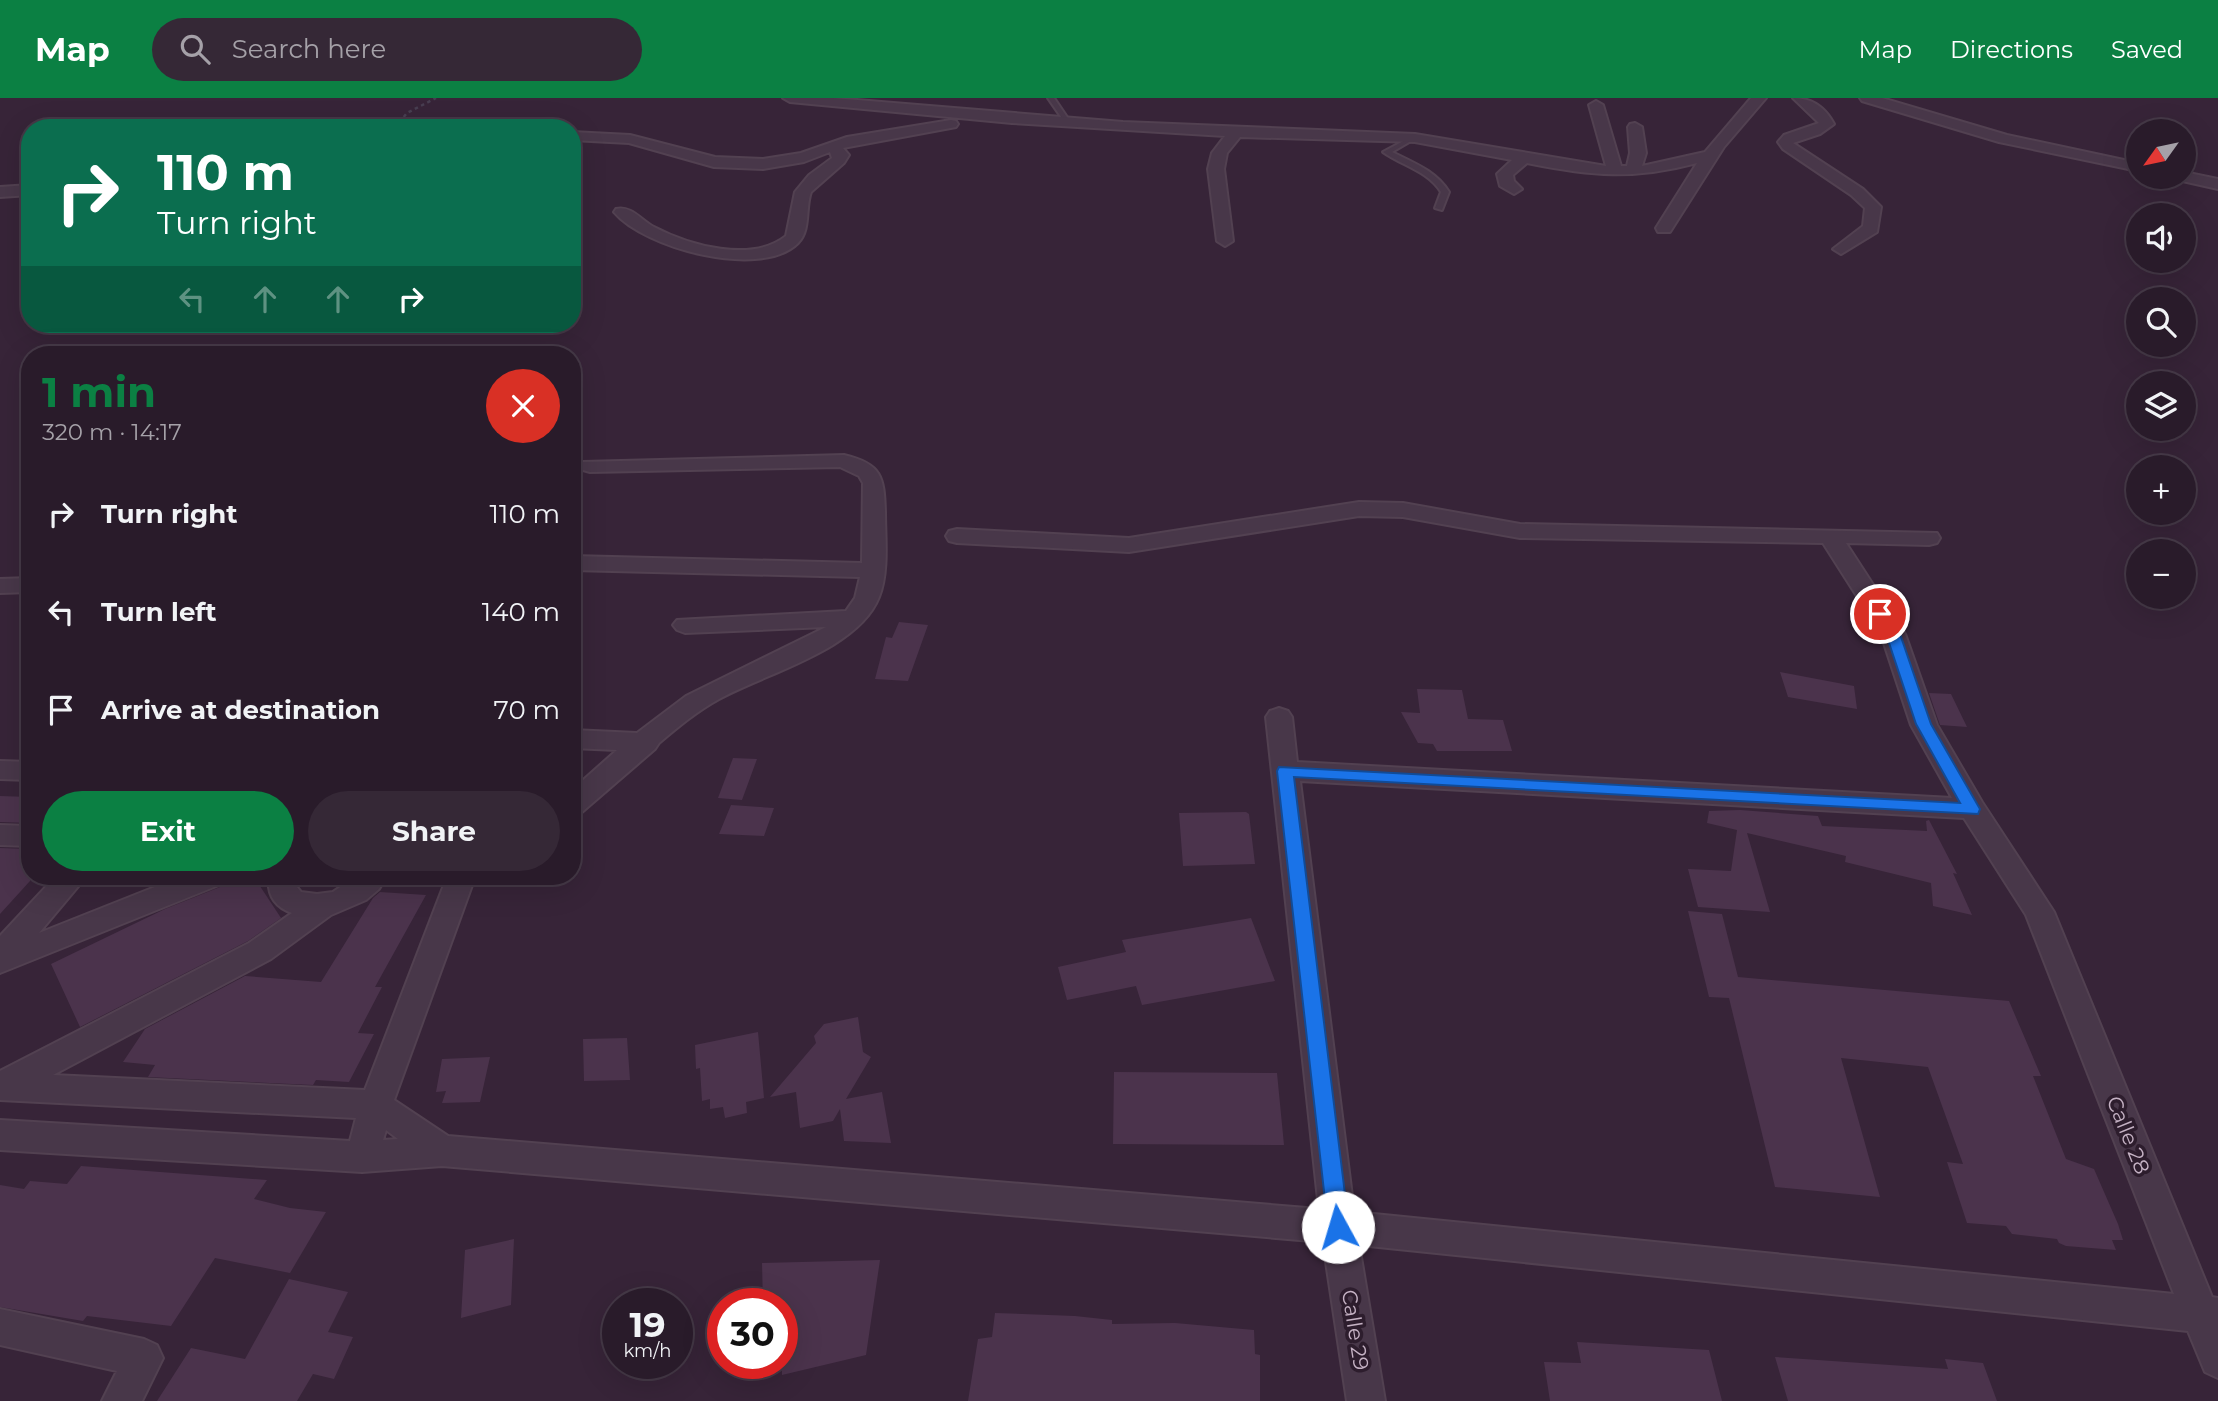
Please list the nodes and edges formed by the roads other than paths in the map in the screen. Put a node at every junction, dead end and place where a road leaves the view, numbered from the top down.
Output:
1 (790, 98) edge
2 (1051, 98) edge
3 (1759, 98) edge
4 (1800, 98) edge
5 (1867, 98) edge
6 (1596, 105) dead end
7 (991, 118) junction
8 (1069, 123) junction
9 (1635, 127) dead end
10 (1236, 132) junction
11 (581, 136) edge
12 (1413, 138) junction
13 (833, 146) junction
14 (1708, 156) junction
15 (1522, 159) junction
16 (2126, 164) edge
17 (1615, 171) junction
18 (1633, 171) junction
19 (2196, 179) edge
20 (2218, 184) edge
21 (1514, 189) dead end
22 (21, 191) edge
23 (0, 192) edge
24 (1438, 208) dead end
25 (622, 212) dead end
26 (1664, 228) dead end
27 (1225, 241) dead end
28 (1841, 249) dead end
29 (590, 466) dead end
30 (957, 536) dead end
31 (1830, 536) junction
32 (1929, 538) dead end
33 (581, 563) edge
34 (871, 570) junction
35 (21, 585) edge
36 (0, 586) edge
37 (854, 618) junction
38 (685, 625) dead end
39 (1279, 717) dead end
40 (581, 740) edge
41 (646, 743) junction
42 (0, 771) edge
43 (21, 771) edge
44 (1285, 771) junction
45 (581, 797) edge
46 (1972, 809) junction
47 (0, 835) edge
48 (21, 836) edge
49 (65, 885) edge
50 (189, 885) edge
51 (281, 885) edge
52 (363, 885) edge
53 (458, 885) edge
54 (321, 906) junction
55 (0, 959) edge
56 (1, 1086) edge
57 (376, 1105) junction
58 (0, 1135) edge
59 (442, 1151) junction
60 (362, 1157) junction
61 (1338, 1227) junction
62 (2209, 1315) edge
63 (0, 1327) edge
64 (2218, 1359) edge
65 (121, 1401) edge
66 (1366, 1401) edge

1 - 7 street
2 - 8 lane
3 - 14 street
4 - 28 street
5 - 16 street
6 - 17 street
7 - 8 street
7 - 13 street
8 - 10 street
9 - 18 street
10 - 12 street
10 - 27 street
11 - 13 street
12 - 15 street
12 - 24 lane
13 - 25 street
14 - 18 street
14 - 26 street
15 - 17 street
15 - 21 street
17 - 18 street
19 - 20 street
22 - 23 street
29 - 34 street
30 - 31 street
31 - 32 street
31 - 46 street, Calle 28
33 - 34 street
34 - 37 street
35 - 36 street
37 - 38 street
37 - 41 street
39 - 44 street, Calle 29
40 - 41 street
41 - 45 street
42 - 43 street
44 - 46 street
44 - 61 street, Calle 29
46 - 62 street, Calle 28
47 - 48 street
49 - 55 street
50 - 55 street
51 - 54 street
52 - 54 street
53 - 57 street
54 - 56 street
56 - 57 street
57 - 59 street
57 - 60 street
58 - 60 street
59 - 60 street
59 - 61 street
61 - 62 street
61 - 66 street, Calle 29
62 - 64 street, Calle 28
63 - 65 street

